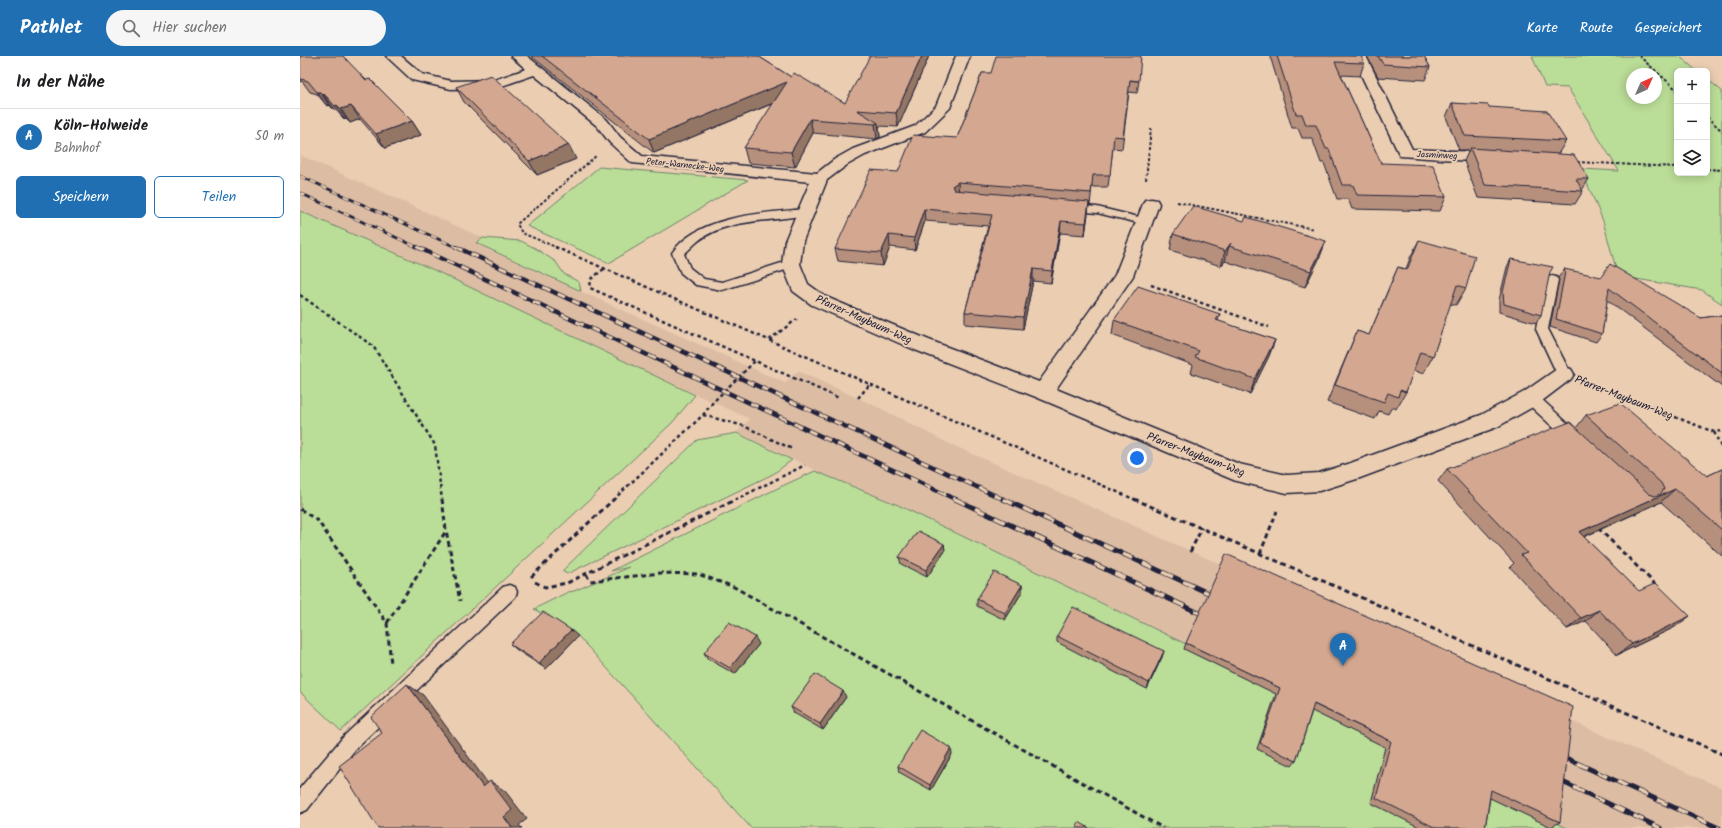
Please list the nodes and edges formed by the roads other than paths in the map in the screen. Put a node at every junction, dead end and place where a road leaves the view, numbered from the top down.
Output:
1 (393, 56) edge
2 (518, 56) edge
3 (963, 56) edge
4 (1359, 56) edge
5 (536, 70) junction
6 (1514, 159) edge
7 (820, 178) junction
8 (1151, 204) road end
9 (1059, 207) edge
10 (806, 212) junction
11 (1143, 222) junction
12 (791, 264) junction
13 (1552, 280) edge
14 (1564, 374) joint
15 (1043, 392) junction
16 (1531, 398) junction
17 (1583, 446) edge
18 (509, 592) dead end
19 (300, 803) edge

1 - 5 street
2 - 5 street, Peter-Warnecke-Weg
3 - 7 street
4 - 6 street, Jasminweg
5 - 7 street, Peter-Warnecke-Weg
7 - 10 street, Pfarrer-Maybaum-Weg
8 - 11 street
9 - 11 lane
10 - 12 street, Pfarrer-Maybaum-Weg
10 - 12 lane
11 - 15 street
12 - 15 street, Pfarrer-Maybaum-Weg
13 - 14 lane
14 - 16 street, Pfarrer-Maybaum-Weg
15 - 16 street, Pfarrer-Maybaum-Weg
16 - 17 lane
18 - 19 lane

